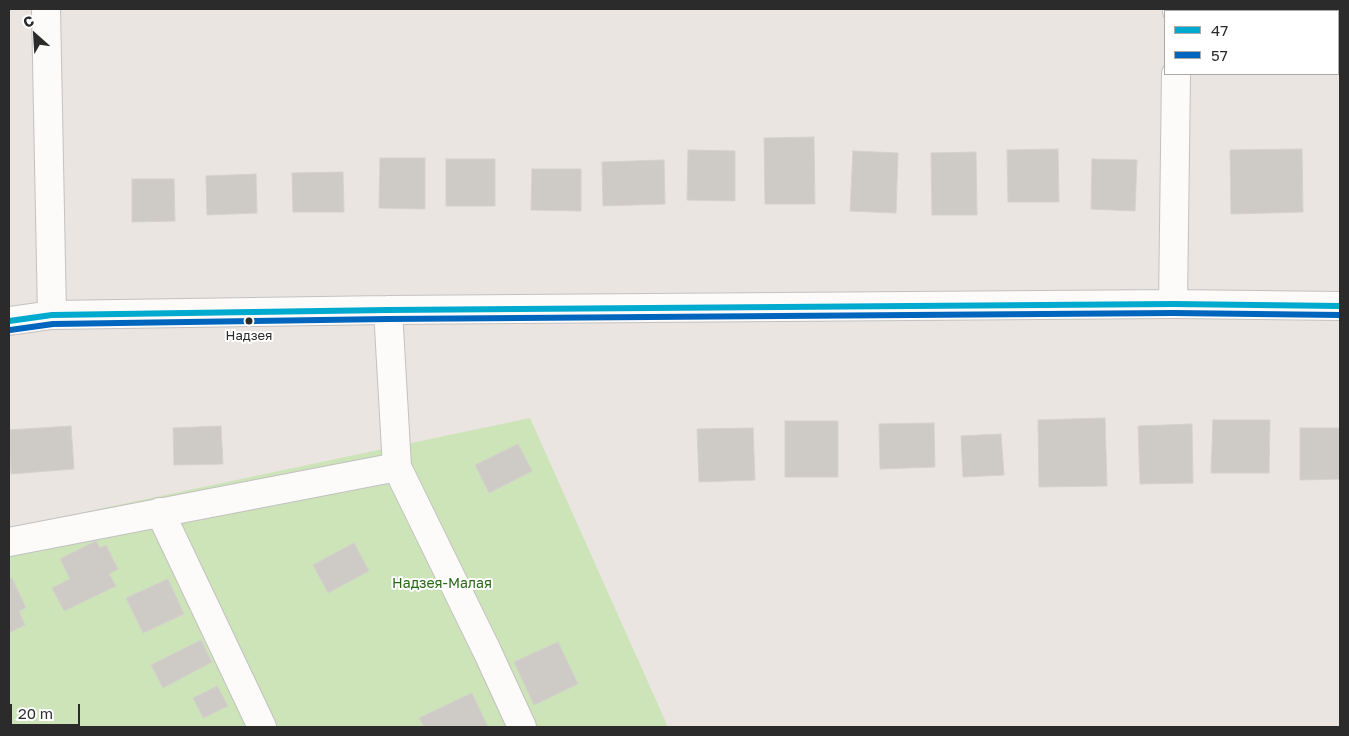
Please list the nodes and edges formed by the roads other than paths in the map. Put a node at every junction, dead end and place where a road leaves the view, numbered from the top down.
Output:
1 (46, 9) edge
2 (1176, 75) edge
3 (1173, 304) junction
4 (1340, 306) edge
5 (388, 310) junction
6 (52, 315) junction
7 (9, 321) edge
8 (397, 467) junction
9 (160, 512) junction
10 (9, 542) edge
11 (262, 727) edge
12 (522, 727) edge

1 - 6 street
2 - 3 street
3 - 4 street
3 - 5 street
5 - 6 street
5 - 8 street
6 - 7 street
8 - 9 street
8 - 12 street
9 - 10 street
9 - 11 street

